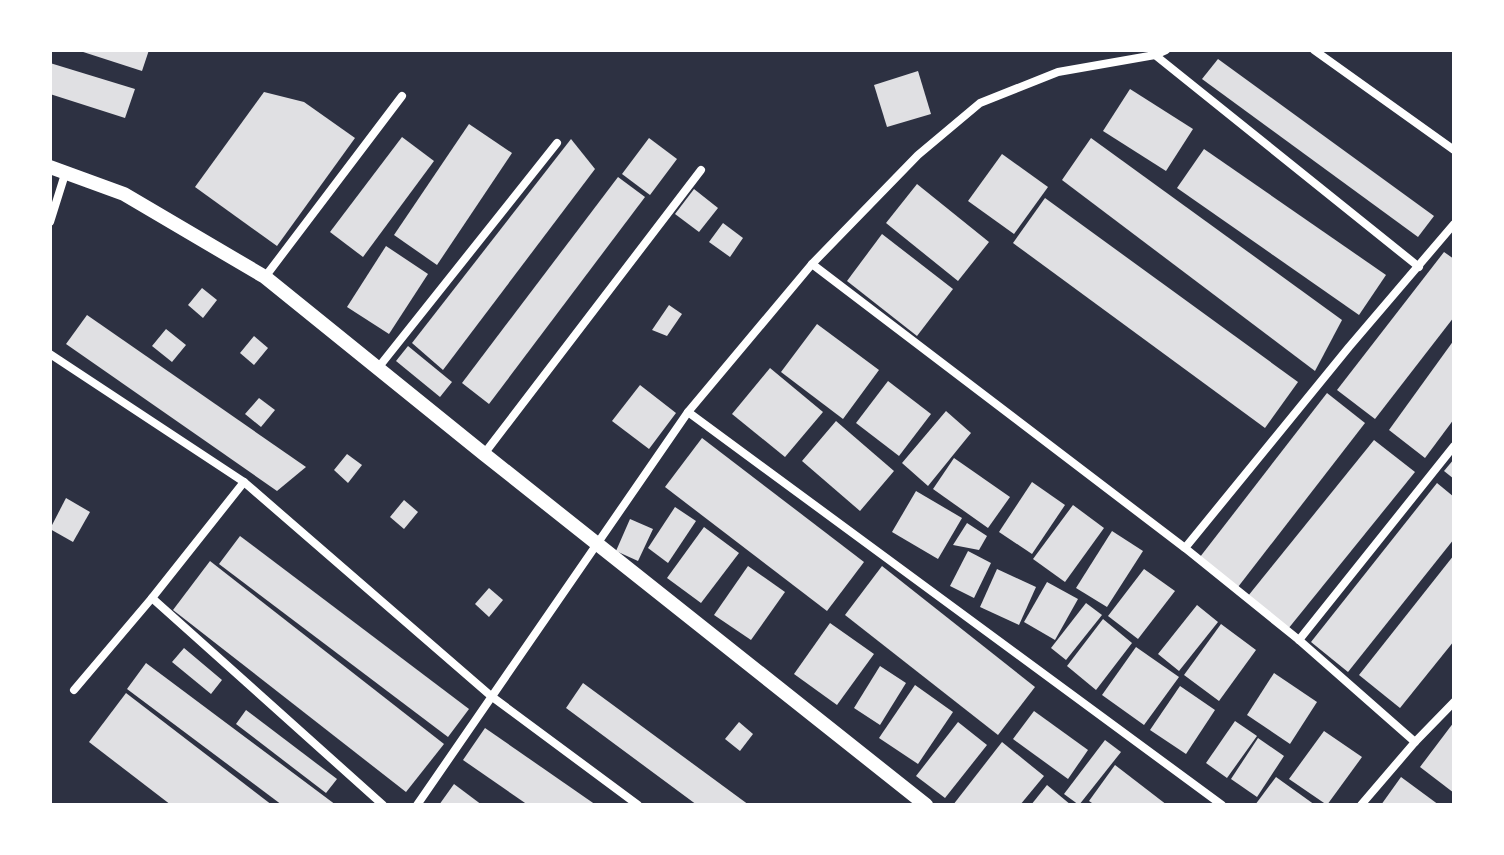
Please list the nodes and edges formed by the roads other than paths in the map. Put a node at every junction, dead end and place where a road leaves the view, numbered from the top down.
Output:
1 (1166, 50) edge
2 (1314, 50) edge
3 (1155, 55) junction
4 (402, 96) dead end
5 (557, 143) dead end
6 (1454, 150) edge
7 (50, 167) edge
8 (66, 170) junction
9 (701, 170) dead end
10 (50, 222) edge
11 (1454, 224) edge
12 (812, 264) junction
13 (1419, 267) junction
14 (265, 277) junction
15 (50, 354) edge
16 (378, 368) junction
17 (688, 412) junction
18 (1454, 446) edge
19 (484, 454) junction
20 (244, 482) junction
21 (596, 543) junction
22 (1185, 548) junction
23 (152, 598) junction
24 (1299, 640) junction
25 (74, 690) dead end
26 (491, 696) junction
27 (1454, 702) edge
28 (1415, 742) junction
29 (383, 805) edge
30 (417, 805) edge
31 (638, 805) edge
32 (926, 805) edge
33 (1222, 805) edge
34 (1361, 805) edge

1 - 3 street
2 - 6 street
3 - 12 street
3 - 13 street
4 - 14 street
5 - 16 street
7 - 8 street
8 - 10 street
8 - 14 street
9 - 19 street
11 - 13 street
12 - 17 street
12 - 22 street
13 - 22 street
14 - 16 street
15 - 20 street
16 - 19 street
17 - 21 street
17 - 33 street
18 - 24 street
19 - 21 street
20 - 23 street
20 - 26 street
21 - 26 street
21 - 32 street
22 - 24 street
23 - 25 street
23 - 29 street
24 - 28 street
26 - 30 street
26 - 31 street
27 - 28 street
28 - 34 street

